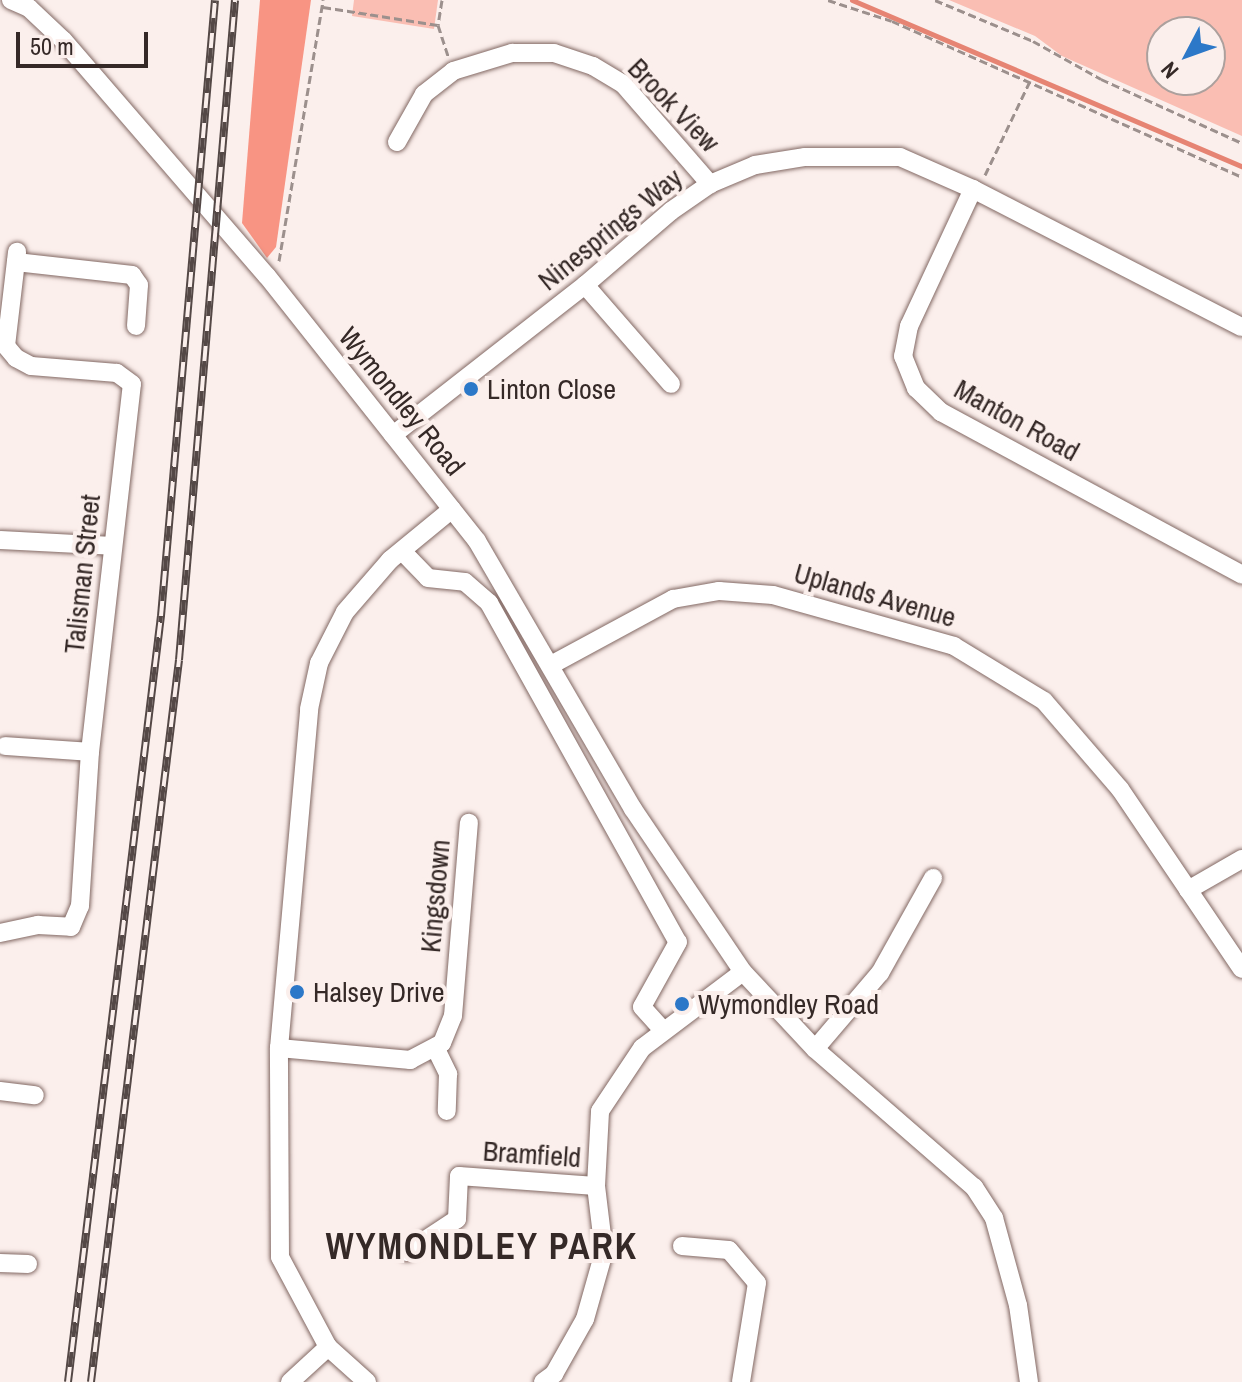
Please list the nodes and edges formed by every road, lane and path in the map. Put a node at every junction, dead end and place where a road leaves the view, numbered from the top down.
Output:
1 (11, 0) edge
2 (323, 0) edge
3 (442, 0) edge
4 (828, 0) edge
5 (935, 0) edge
6 (322, 7) junction
7 (438, 25) junction
8 (453, 71) junction
9 (1030, 81) junction
10 (397, 142) dead end
11 (1242, 143) edge
12 (1242, 177) edge
13 (710, 184) junction
14 (976, 190) junction
15 (267, 276) junction
16 (585, 285) junction
17 (136, 326) dead end
18 (1242, 327) edge
19 (8, 362) edge
20 (671, 384) dead end
21 (393, 435) junction
22 (452, 509) junction
23 (0, 540) edge
24 (113, 546) junction
25 (402, 551) junction
26 (1242, 575) edge
27 (551, 665) junction
28 (5, 746) dead end
29 (90, 752) junction
30 (469, 823) dead end
31 (1242, 859) edge
32 (933, 878) dead end
33 (1188, 890) junction
34 (0, 933) edge
35 (1242, 969) edge
36 (743, 972) junction
37 (663, 1030) junction
38 (279, 1048) junction
39 (436, 1049) junction
40 (815, 1049) junction
41 (0, 1091) edge
42 (35, 1095) dead end
43 (447, 1111) dead end
44 (596, 1186) junction
45 (682, 1246) dead end
46 (407, 1252) dead end
47 (0, 1263) edge
48 (28, 1264) dead end
49 (328, 1347) junction
50 (290, 1382) edge
51 (367, 1382) edge
52 (543, 1382) edge
53 (741, 1382) edge
54 (1029, 1382) edge

1 - 15 street, Wymondley Road
2 - 6 path
3 - 7 path
4 - 9 path
5 - 11 path
6 - 7 path
6 - 15 path
7 - 8 path
8 - 10 street, Brook View
8 - 13 street, Brook View
9 - 12 path
9 - 14 path
13 - 14 street, Ninesprings Way
13 - 16 street, Ninesprings Way
14 - 18 street, Ninesprings Way
14 - 26 street, Manton Road
15 - 21 street, Wymondley Road
16 - 20 street
16 - 21 street, Ninesprings Way
17 - 19 street, Talisman Street
19 - 24 street, Talisman Street
21 - 22 street, Wymondley Road
22 - 25 street
22 - 27 street, Wymondley Road
23 - 24 street
24 - 29 street, Talisman Street
25 - 37 street
25 - 38 street
27 - 33 street, Uplands Avenue
27 - 36 street, Wymondley Road
28 - 29 street
29 - 34 street, Talisman Street
30 - 39 street, Kingsdown
31 - 33 street
32 - 40 street
33 - 35 street, Uplands Avenue
36 - 37 street
36 - 40 street, Wymondley Road
37 - 44 street
38 - 39 street
38 - 49 street
39 - 43 street
40 - 54 street, Wymondley Road
41 - 42 street
44 - 46 street, Bramfield
44 - 52 street
45 - 53 street
47 - 48 street
49 - 50 street
49 - 51 street

